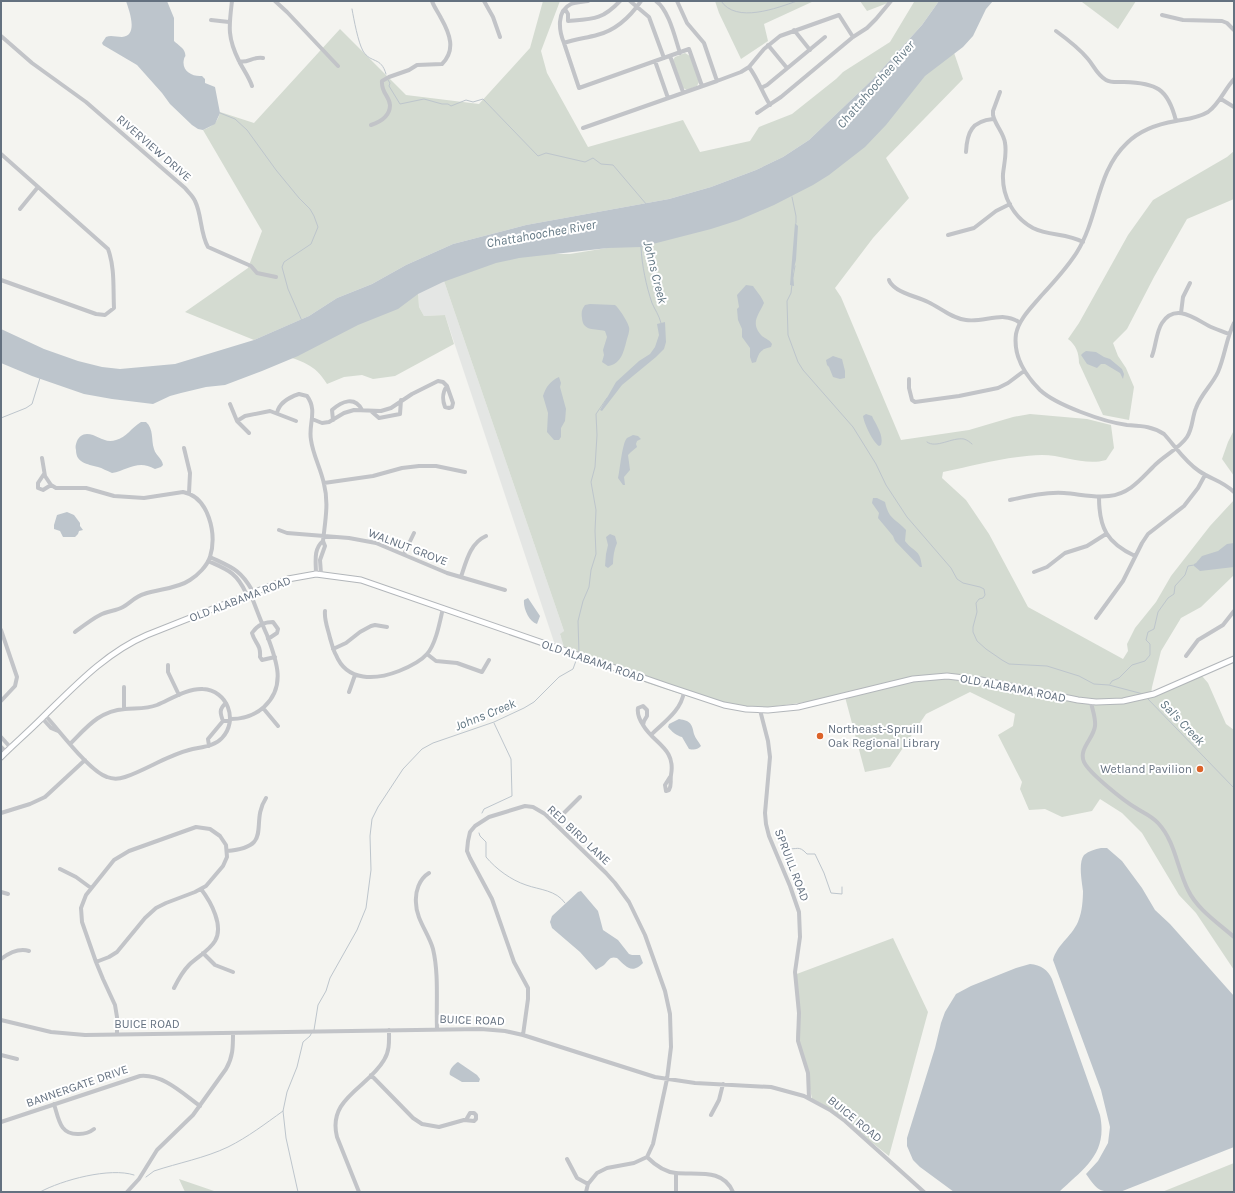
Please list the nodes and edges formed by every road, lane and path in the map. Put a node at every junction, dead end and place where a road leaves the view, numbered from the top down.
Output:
1 (232, 1) edge
2 (275, 1) edge
3 (432, 1) edge
4 (484, 1) edge
5 (588, 1) edge
6 (620, 1) edge
7 (630, 1) edge
8 (641, 1) edge
9 (677, 1) edge
10 (891, 1) edge
11 (659, 2) edge
12 (637, 6) junction
13 (565, 9) junction
14 (1162, 15) dead end
15 (211, 20) dead end
16 (229, 22) junction
17 (794, 30) junction
18 (1234, 30) edge
19 (1056, 31) dead end
20 (1, 36) edge
21 (500, 36) dead end
22 (824, 37) dead end
23 (853, 37) junction
24 (564, 42) junction
25 (768, 45) junction
26 (810, 50) junction
27 (680, 53) junction
28 (670, 56) junction
29 (263, 58) dead end
30 (664, 58) junction
31 (239, 61) junction
32 (655, 61) junction
33 (338, 66) dead end
34 (749, 68) junction
35 (787, 68) junction
36 (1234, 79) edge
37 (717, 81) junction
38 (252, 86) dead end
39 (702, 86) junction
40 (760, 88) junction
41 (683, 92) junction
42 (1000, 92) dead end
43 (668, 98) junction
44 (1221, 99) junction
45 (770, 105) junction
46 (1234, 107) edge
47 (758, 113) dead end
48 (993, 119) junction
49 (1176, 121) junction
50 (371, 125) dead end
51 (583, 128) dead end
52 (966, 152) dead end
53 (1, 154) edge
54 (38, 187) junction
55 (1010, 204) junction
56 (20, 209) dead end
57 (948, 235) dead end
58 (1083, 242) junction
59 (276, 276) dead end
60 (1, 280) edge
61 (889, 280) dead end
62 (1190, 283) dead end
63 (1181, 313) junction
64 (1020, 323) junction
65 (1234, 323) edge
66 (1229, 334) junction
67 (1152, 356) dead end
68 (1024, 371) junction
69 (909, 379) dead end
70 (447, 386) junction
71 (401, 400) junction
72 (230, 404) dead end
73 (362, 410) junction
74 (371, 410) junction
75 (277, 413) junction
76 (312, 419) junction
77 (237, 420) junction
78 (333, 420) junction
79 (296, 421) dead end
80 (250, 433) dead end
81 (1176, 447) junction
82 (184, 448) dead end
83 (42, 458) dead end
84 (465, 472) dead end
85 (44, 474) junction
86 (1205, 475) junction
87 (324, 483) junction
88 (51, 485) junction
89 (1234, 492) edge
90 (189, 493) junction
91 (1099, 497) junction
92 (1010, 500) dead end
93 (279, 530) dead end
94 (414, 533) dead end
95 (1106, 534) junction
96 (324, 536) junction
97 (486, 536) dead end
98 (404, 554) junction
99 (1136, 556) junction
100 (209, 559) junction
101 (1034, 572) dead end
102 (319, 574) junction
103 (461, 577) junction
104 (505, 590) dead end
105 (251, 595) junction
106 (443, 608) junction
107 (325, 611) dead end
108 (1234, 611) edge
109 (1096, 618) dead end
110 (262, 623) junction
111 (387, 627) dead end
112 (1, 630) edge
113 (75, 632) dead end
114 (268, 639) junction
115 (333, 649) junction
116 (427, 654) junction
117 (1186, 656) dead end
118 (275, 657) junction
119 (1234, 659) edge
120 (489, 660) dead end
121 (168, 665) dead end
122 (356, 675) junction
123 (124, 687) dead end
124 (348, 692) dead end
125 (684, 692) junction
126 (179, 696) junction
127 (1, 701) edge
128 (1091, 702) junction
129 (226, 703) junction
130 (263, 708) junction
131 (124, 709) junction
132 (760, 710) junction
133 (43, 717) junction
134 (230, 720) junction
135 (223, 721) junction
136 (643, 725) dead end
137 (278, 726) dead end
138 (651, 735) junction
139 (1, 738) edge
140 (70, 744) junction
141 (209, 746) junction
142 (1, 747) edge
143 (11, 748) junction
144 (6, 752) junction
145 (1, 757) edge
146 (85, 760) junction
147 (670, 776) dead end
148 (580, 797) dead end
149 (266, 798) dead end
150 (1, 812) edge
151 (554, 823) junction
152 (227, 850) junction
153 (60, 869) dead end
154 (430, 879) dead end
155 (91, 888) junction
156 (201, 889) junction
157 (1, 892) edge
158 (8, 894) dead end
159 (1234, 937) edge
160 (29, 951) dead end
161 (203, 953) junction
162 (1, 959) edge
163 (96, 962) junction
164 (233, 972) dead end
165 (174, 988) dead end
166 (1, 1020) edge
167 (437, 1029) junction
168 (389, 1030) junction
169 (233, 1034) junction
170 (117, 1035) junction
171 (523, 1035) junction
172 (1, 1055) edge
173 (17, 1059) dead end
174 (371, 1075) junction
175 (667, 1079) junction
176 (723, 1084) junction
177 (809, 1098) junction
178 (54, 1104) junction
179 (200, 1106) junction
180 (711, 1115) dead end
181 (466, 1120) dead end
182 (1, 1122) edge
183 (94, 1129) dead end
184 (647, 1157) junction
185 (567, 1159) dead end
186 (676, 1173) junction
187 (588, 1184) junction
188 (127, 1192) edge
189 (359, 1192) edge
190 (586, 1192) edge
191 (676, 1192) edge
192 (733, 1192) edge
193 (924, 1192) edge

1 - 16 street
2 - 33 street
3 - 50 street
4 - 21 street
5 - 13 street
6 - 13 street
7 - 12 street
8 - 12 street
9 - 37 street
10 - 23 street
11 - 27 street
12 - 24 street
12 - 30 street
13 - 24 street
14 - 18 street
15 - 16 street
16 - 31 street
17 - 23 street
17 - 25 street
17 - 26 street
19 - 49 street
20 - 59 street, RIVERVIEW DRIVE
22 - 26 street
23 - 45 street
24 - 32 street
25 - 34 street
25 - 35 street
26 - 35 street
27 - 28 street
27 - 39 street
28 - 30 street
28 - 41 street
29 - 31 street
30 - 32 street
31 - 38 street
32 - 43 street
34 - 37 street
34 - 40 street
35 - 40 street
36 - 44 street
37 - 39 street
39 - 41 street
40 - 45 street
41 - 43 street
42 - 48 street
43 - 51 street
44 - 46 street
44 - 49 street
45 - 47 street
48 - 52 street
48 - 55 street
49 - 58 street
53 - 54 street
54 - 56 street
54 - 60 street
55 - 57 street
55 - 58 street
58 - 64 street
61 - 64 street
62 - 63 street
63 - 66 street
63 - 67 street
64 - 68 street
65 - 66 street
66 - 81 street
68 - 69 street
68 - 81 street
70 - 70 street
70 - 71 street
71 - 74 street
71 - 74 street
72 - 77 street
73 - 74 street
73 - 78 street
73 - 78 street
75 - 76 street
75 - 77 street
75 - 79 street
76 - 78 street
76 - 87 street
77 - 80 street
81 - 86 street
81 - 91 street
82 - 90 street
83 - 85 street
84 - 87 street
85 - 88 street
85 - 88 street
86 - 89 street
86 - 99 street
87 - 96 street
88 - 90 street
90 - 100 street
91 - 92 street
91 - 95 street
93 - 96 street, WALNUT GROVE
94 - 98 street
95 - 99 street
95 - 101 street
96 - 98 street, WALNUT GROVE
96 - 102 street
97 - 103 street
98 - 103 street, WALNUT GROVE
99 - 109 street
100 - 105 street
100 - 113 street
102 - 105 main road, OLD ALABAMA ROAD
102 - 106 main road, OLD ALABAMA ROAD
103 - 104 street, WALNUT GROVE
105 - 110 street
105 - 133 main road, OLD ALABAMA ROAD
106 - 116 street
106 - 125 main road, OLD ALABAMA ROAD
107 - 115 street
108 - 117 street
110 - 114 street
110 - 114 street
110 - 118 street
111 - 115 street
112 - 127 street
114 - 118 street
115 - 122 street
116 - 120 street
116 - 122 street
118 - 130 street
119 - 128 main road, OLD ALABAMA ROAD
121 - 126 street
122 - 124 street
123 - 131 street
125 - 132 main road, OLD ALABAMA ROAD
125 - 138 street
126 - 129 street
126 - 131 street
128 - 132 main road, OLD ALABAMA ROAD
128 - 159 street
129 - 134 street
129 - 135 street
130 - 134 street
130 - 137 street
131 - 140 street
132 - 177 street, SPRUILL ROAD
133 - 140 street
133 - 143 main road, OLD ALABAMA ROAD
134 - 135 street
134 - 141 street
135 - 141 street
136 - 138 street
138 - 147 street
139 - 143 street
140 - 146 street
141 - 146 street
142 - 144 street
143 - 144 main road, OLD ALABAMA ROAD
144 - 145 main road, OLD ALABAMA ROAD
146 - 150 street
148 - 151 street
149 - 152 street
151 - 171 street, RED BIRD LANE
151 - 175 street, RED BIRD LANE
152 - 155 street
152 - 156 street
153 - 155 street
154 - 167 street
155 - 163 street
156 - 161 street
156 - 163 street
157 - 158 street
160 - 162 street
161 - 164 street
161 - 165 street
163 - 170 street
166 - 170 street, BUICE ROAD
167 - 168 street, BUICE ROAD
167 - 171 street, BUICE ROAD
168 - 169 street, BUICE ROAD
168 - 174 street
169 - 170 street, BUICE ROAD
169 - 179 street
171 - 175 street, BUICE ROAD
172 - 173 street
174 - 181 street
174 - 189 street
175 - 176 street, BUICE ROAD
175 - 184 street, RED BIRD LANE
176 - 177 street, BUICE ROAD
176 - 180 street
177 - 193 street, BUICE ROAD
178 - 179 street, BANNERGATE DRIVE
178 - 182 street, BANNERGATE DRIVE
178 - 183 street
179 - 188 street
184 - 186 street
184 - 187 street
185 - 187 street
186 - 191 street
186 - 192 street
187 - 190 street

